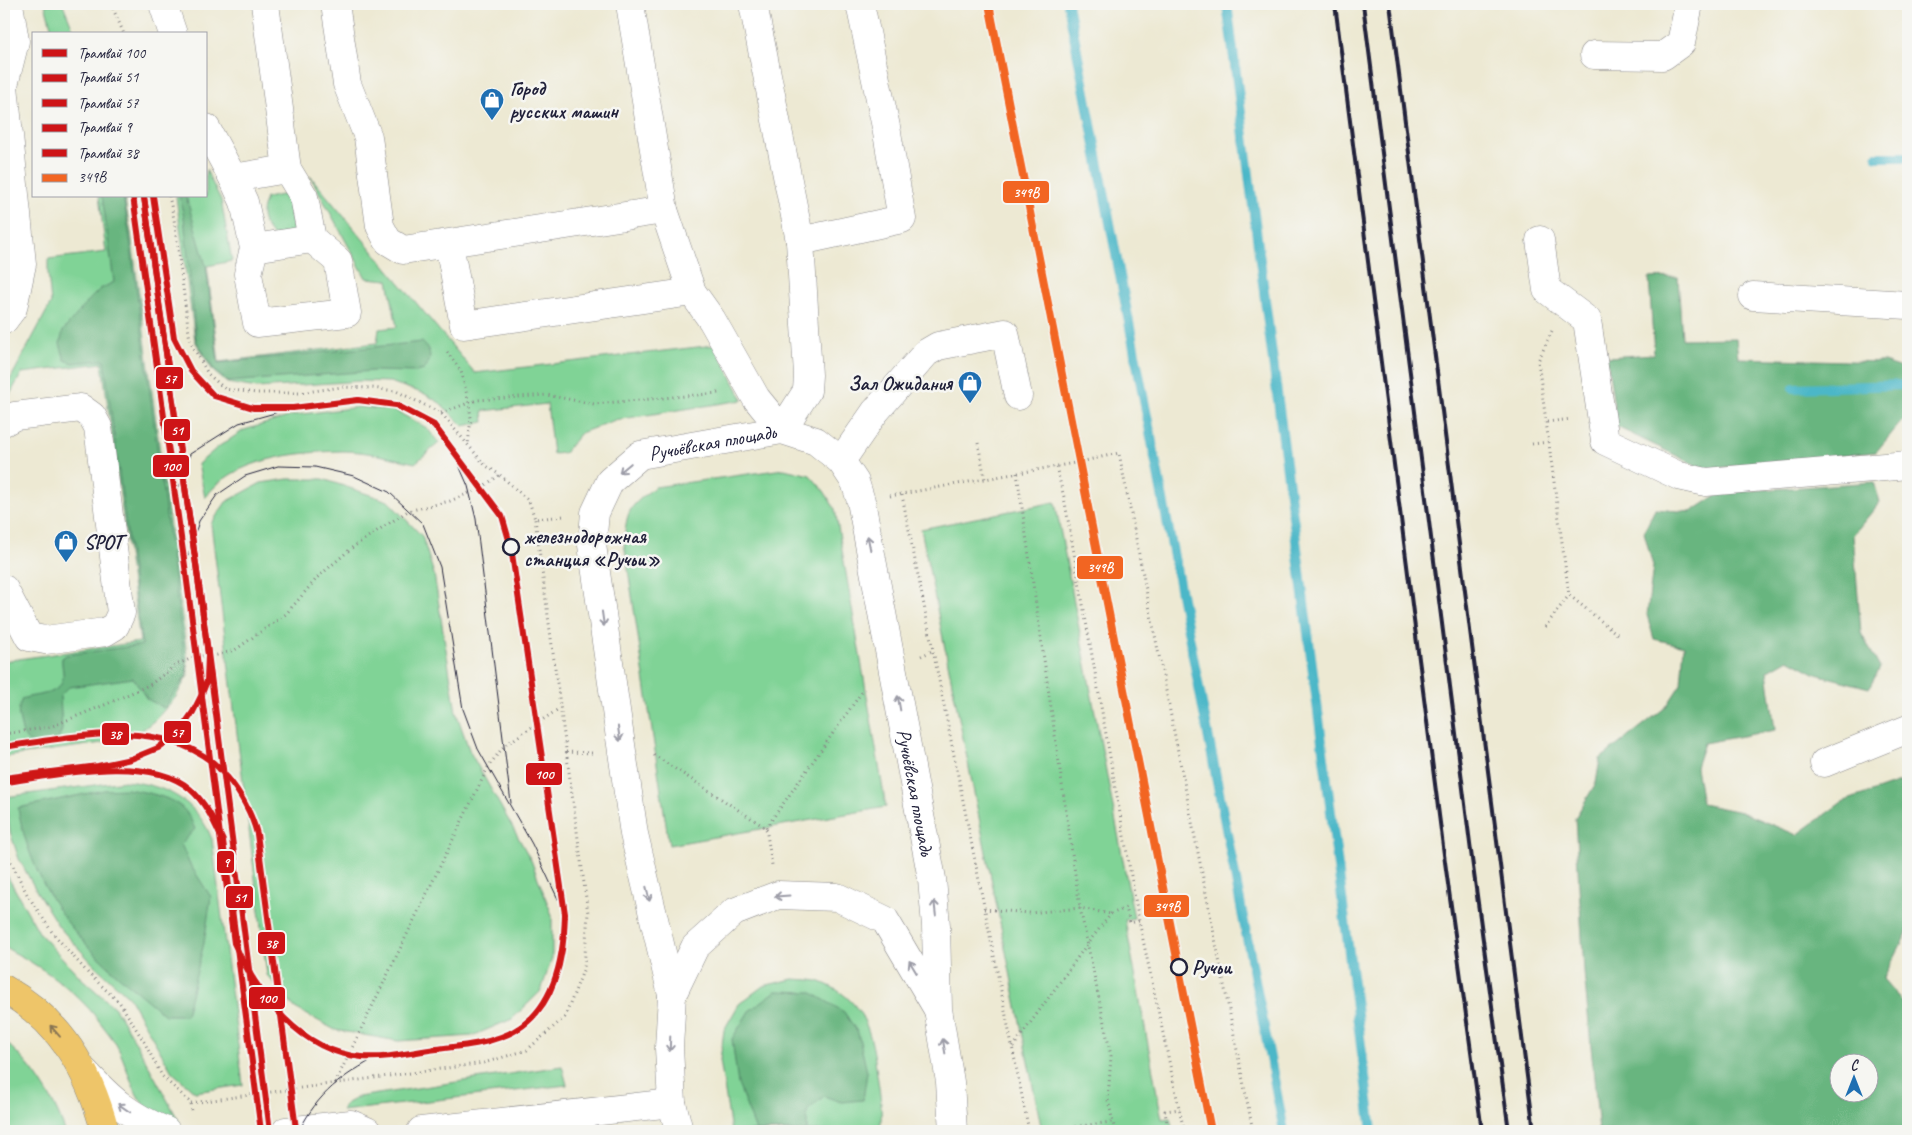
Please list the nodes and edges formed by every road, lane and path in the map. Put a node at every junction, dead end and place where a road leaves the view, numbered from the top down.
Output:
1 (9, 4) edge
2 (111, 4) edge
3 (163, 4) edge
4 (265, 4) edge
5 (335, 4) edge
6 (630, 4) edge
7 (753, 4) edge
8 (860, 4) edge
9 (1689, 4) edge
10 (123, 32) edge
11 (172, 32) edge
12 (1594, 55) dead end
13 (4, 85) edge
14 (208, 132) edge
15 (288, 169) junction
16 (233, 178) junction
17 (169, 198) edge
18 (664, 210) junction
19 (312, 239) junction
20 (1540, 240) dead end
21 (800, 241) junction
22 (449, 244) junction
23 (254, 248) junction
24 (692, 292) junction
25 (1753, 296) dead end
26 (1564, 303) junction
27 (1908, 305) edge
28 (4, 320) edge
29 (443, 345) dead end
30 (1018, 396) dead end
31 (756, 398) junction
32 (469, 403) junction
33 (441, 413) junction
34 (4, 422) edge
35 (782, 430) junction
36 (1550, 442) junction
37 (978, 443) dead end
38 (1532, 444) dead end
39 (468, 446) junction
40 (841, 462) junction
41 (1908, 465) edge
42 (1056, 466) junction
43 (1017, 473) junction
44 (500, 475) junction
45 (985, 478) junction
46 (902, 494) junction
47 (861, 501) junction
48 (595, 513) junction
49 (535, 519) junction
50 (4, 589) edge
51 (1569, 595) junction
52 (1545, 627) dead end
53 (1617, 634) dead end
54 (932, 652) junction
55 (893, 667) junction
56 (560, 708) junction
57 (1908, 729) edge
58 (4, 734) edge
59 (566, 752) junction
60 (622, 754) junction
61 (1824, 763) dead end
62 (766, 828) junction
63 (4, 843) edge
64 (778, 895) junction
65 (1080, 908) junction
66 (984, 909) junction
67 (1111, 914) junction
68 (1139, 921) junction
69 (1088, 943) junction
70 (4, 989) edge
71 (672, 995) junction
72 (938, 1009) junction
73 (1012, 1048) junction
74 (83, 1070) junction
75 (335, 1084) junction
76 (191, 1103) junction
77 (672, 1103) junction
78 (1180, 1109) junction
79 (192, 1117) dead end
80 (1112, 1122) junction
81 (105, 1131) edge
82 (166, 1131) edge
83 (286, 1131) edge
84 (367, 1131) edge
85 (421, 1131) edge
86 (679, 1131) edge
87 (953, 1131) edge
88 (1029, 1131) edge
89 (1041, 1131) edge
90 (1115, 1131) edge
91 (1168, 1131) edge
92 (1184, 1131) edge
93 (1253, 1131) edge

1 - 13 street
2 - 10 path
3 - 11 street
4 - 15 street
5 - 22 street
6 - 18 street
7 - 21 street
8 - 21 street
9 - 12 street
13 - 28 street
14 - 16 street
15 - 16 street
15 - 19 street
16 - 23 street
17 - 33 path
18 - 22 street
18 - 24 street
19 - 23 street
19 - 23 street
20 - 26 street
21 - 35 street
22 - 24 street
24 - 31 street
25 - 27 street
26 - 36 path
26 - 41 street
29 - 32 path
30 - 40 street
31 - 32 path
31 - 35 street
32 - 33 path
32 - 39 path
33 - 39 path
34 - 50 street
35 - 40 street, Ручьёвская площадь
35 -> 48 street, Ручьёвская площадь
36 - 38 path
36 - 51 path
37 - 45 path
39 - 44 path
40 - 47 street, Ручьёвская площадь
42 - 43 path
42 - 68 path
42 - 93 path
43 - 45 path
43 - 65 path
44 - 49 path
44 - 58 path
45 - 46 path
46 - 47 path
46 - 54 path
55 -> 47 street, Ручьёвская площадь
48 - 49 path
48 -> 60 street, Ручьёвская площадь
49 - 56 path
51 - 52 path
51 - 53 path
54 - 55 path
54 - 66 path
55 - 62 path
72 -> 55 street, Ручьёвская площадь
56 - 59 path
56 - 75 path
57 - 61 street
59 - 60 path
59 - 75 path
60 - 62 path
60 -> 71 street, Ручьёвская площадь
62 - 64 path
63 - 76 path
64 - 71 street, Ручьёвская площадь
72 -> 64 street, Ручьёвская площадь
65 - 66 path
65 - 67 path
65 - 69 path
66 - 73 path
67 - 68 path
67 - 69 path
68 - 78 path
69 - 73 path
69 - 80 path
74 -> 70 main road
71 -> 77 street, Ручьёвская площадь
87 -> 72 street, Ручьёвская площадь
73 - 88 path
74 - 81 main road
82 -> 74 street
75 - 76 path
76 - 79 path
77 - 85 street
77 - 86 street, Ручьёвская площадь
78 - 91 path
78 - 92 path
80 - 89 path
80 - 90 path
83 - 84 street

